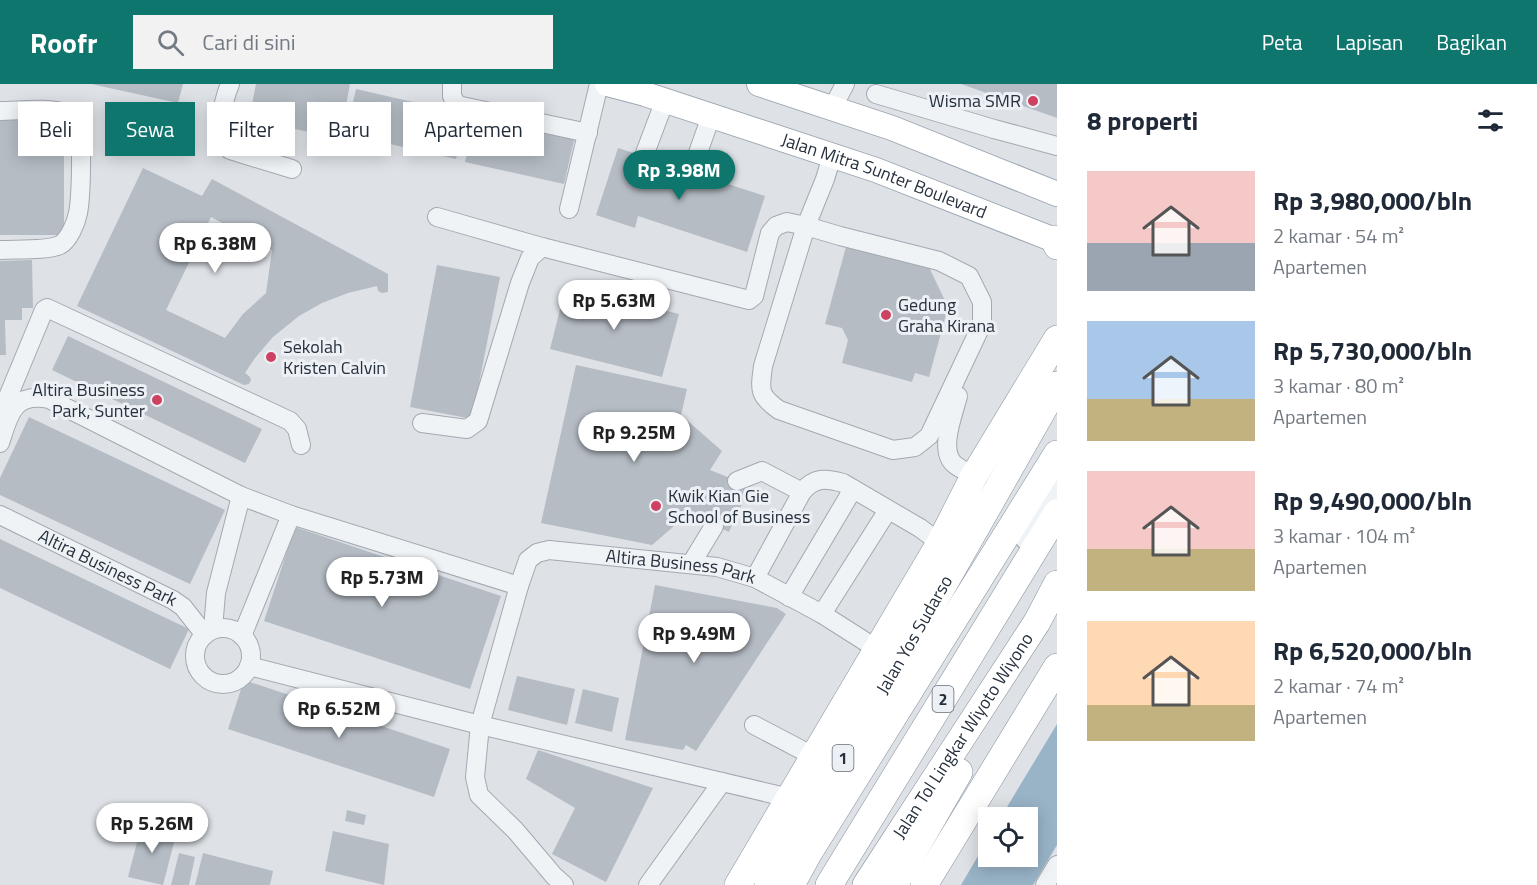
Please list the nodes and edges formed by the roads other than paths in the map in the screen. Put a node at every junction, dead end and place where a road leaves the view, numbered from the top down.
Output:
1 (230, 84) edge
2 (452, 84) edge
3 (599, 84) edge
4 (607, 84) edge
5 (759, 84) edge
6 (846, 84) edge
7 (878, 89) edge
8 (665, 100) junction
9 (832, 109) junction
10 (0, 111) edge
11 (711, 116) junction
12 (866, 120) junction
13 (588, 133) junction
14 (1057, 146) edge
15 (645, 153) dead end
16 (832, 156) junction
17 (693, 167) dead end
18 (292, 169) dead end
19 (1057, 194) edge
20 (569, 209) dead end
21 (437, 217) dead end
22 (806, 226) junction
23 (1056, 242) edge
24 (542, 247) junction
25 (0, 249) edge
26 (1057, 339) edge
27 (962, 368) junction
28 (1057, 385) edge
29 (0, 416) edge
30 (422, 423) dead end
31 (0, 443) edge
32 (301, 445) dead end
33 (1057, 454) edge
34 (974, 476) junction
35 (737, 481) dead end
36 (848, 486) junction
37 (1057, 486) edge
38 (802, 492) junction
39 (241, 496) junction
40 (888, 510) junction
41 (1057, 513) edge
42 (0, 515) edge
43 (291, 515) junction
44 (714, 525) tunnel mouth
45 (940, 543) junction
46 (691, 564) junction
47 (755, 578) junction
48 (1057, 584) edge
49 (519, 586) junction
50 (789, 597) junction
51 (1057, 599) edge
52 (822, 614) junction
53 (1047, 617) edge
54 (209, 632) junction
55 (242, 636) junction
56 (878, 649) junction
57 (249, 666) junction
58 (1057, 667) edge
59 (480, 724) junction
60 (754, 725) dead end
61 (814, 757) junction
62 (722, 782) junction
63 (790, 798) junction
64 (1057, 865) edge
65 (564, 885) edge
66 (648, 885) edge
67 (738, 885) edge
68 (768, 885) edge
69 (791, 885) edge
70 (815, 885) edge
71 (829, 885) edge
72 (866, 885) edge
73 (894, 885) edge
74 (924, 885) edge
75 (1045, 885) edge

1 - 18 street
2 - 13 street
3 - 13 street
4 - 8 main road, Jalan Mitra Sunter Boulevard
5 - 9 main road
6 - 9 street
7 - 12 street
7 - 14 street
8 - 11 main road, Jalan Mitra Sunter Boulevard
8 - 15 street
9 - 12 main road
10 - 25 street
11 - 16 main road, Jalan Mitra Sunter Boulevard
11 - 17 street
12 - 19 main road
13 - 20 street
16 - 22 street
16 - 23 main road, Jalan Mitra Sunter Boulevard
21 - 24 street
22 - 24 street
22 - 27 street
22 - 27 street
24 - 30 street
26 - 34 highway
27 - 34 street
28 - 68 highway, Jalan Yos Sudarso / 1
29 - 32 street
31 - 39 street
33 - 69 highway
34 - 45 highway
35 - 38 street
36 - 38 street
36 - 40 street
36 - 50 street
37 - 70 street
38 - 47 street, Altira Business Park
39 - 43 street
39 - 54 street
40 - 45 street
40 - 52 street
41 - 71 highway, Jalan Tol Lingkar Wiyoto Wiyono / 2
42 - 54 street, Altira Business Park
43 - 49 street
43 - 55 street
44 - 46 street
45 - 56 highway
46 - 47 street, Altira Business Park
46 - 49 street, Altira Business Park
47 - 50 street
48 - 53 highway, Jalan Tol Lingkar Wiyoto Wiyono / 2
49 - 59 street, Altira Business Park
50 - 52 street
51 - 53 highway
52 - 56 street
53 - 72 highway, Jalan Tol Lingkar Wiyoto Wiyono / 2
53 - 73 highway
54 - 55 street
54 - 57 street
55 - 57 street
56 - 61 highway
57 - 59 street
58 - 74 highway
59 - 62 street
59 - 65 street, Altira Business Park
60 - 61 street
61 - 63 highway
62 - 63 street
62 - 66 street
63 - 67 highway
64 - 75 street

